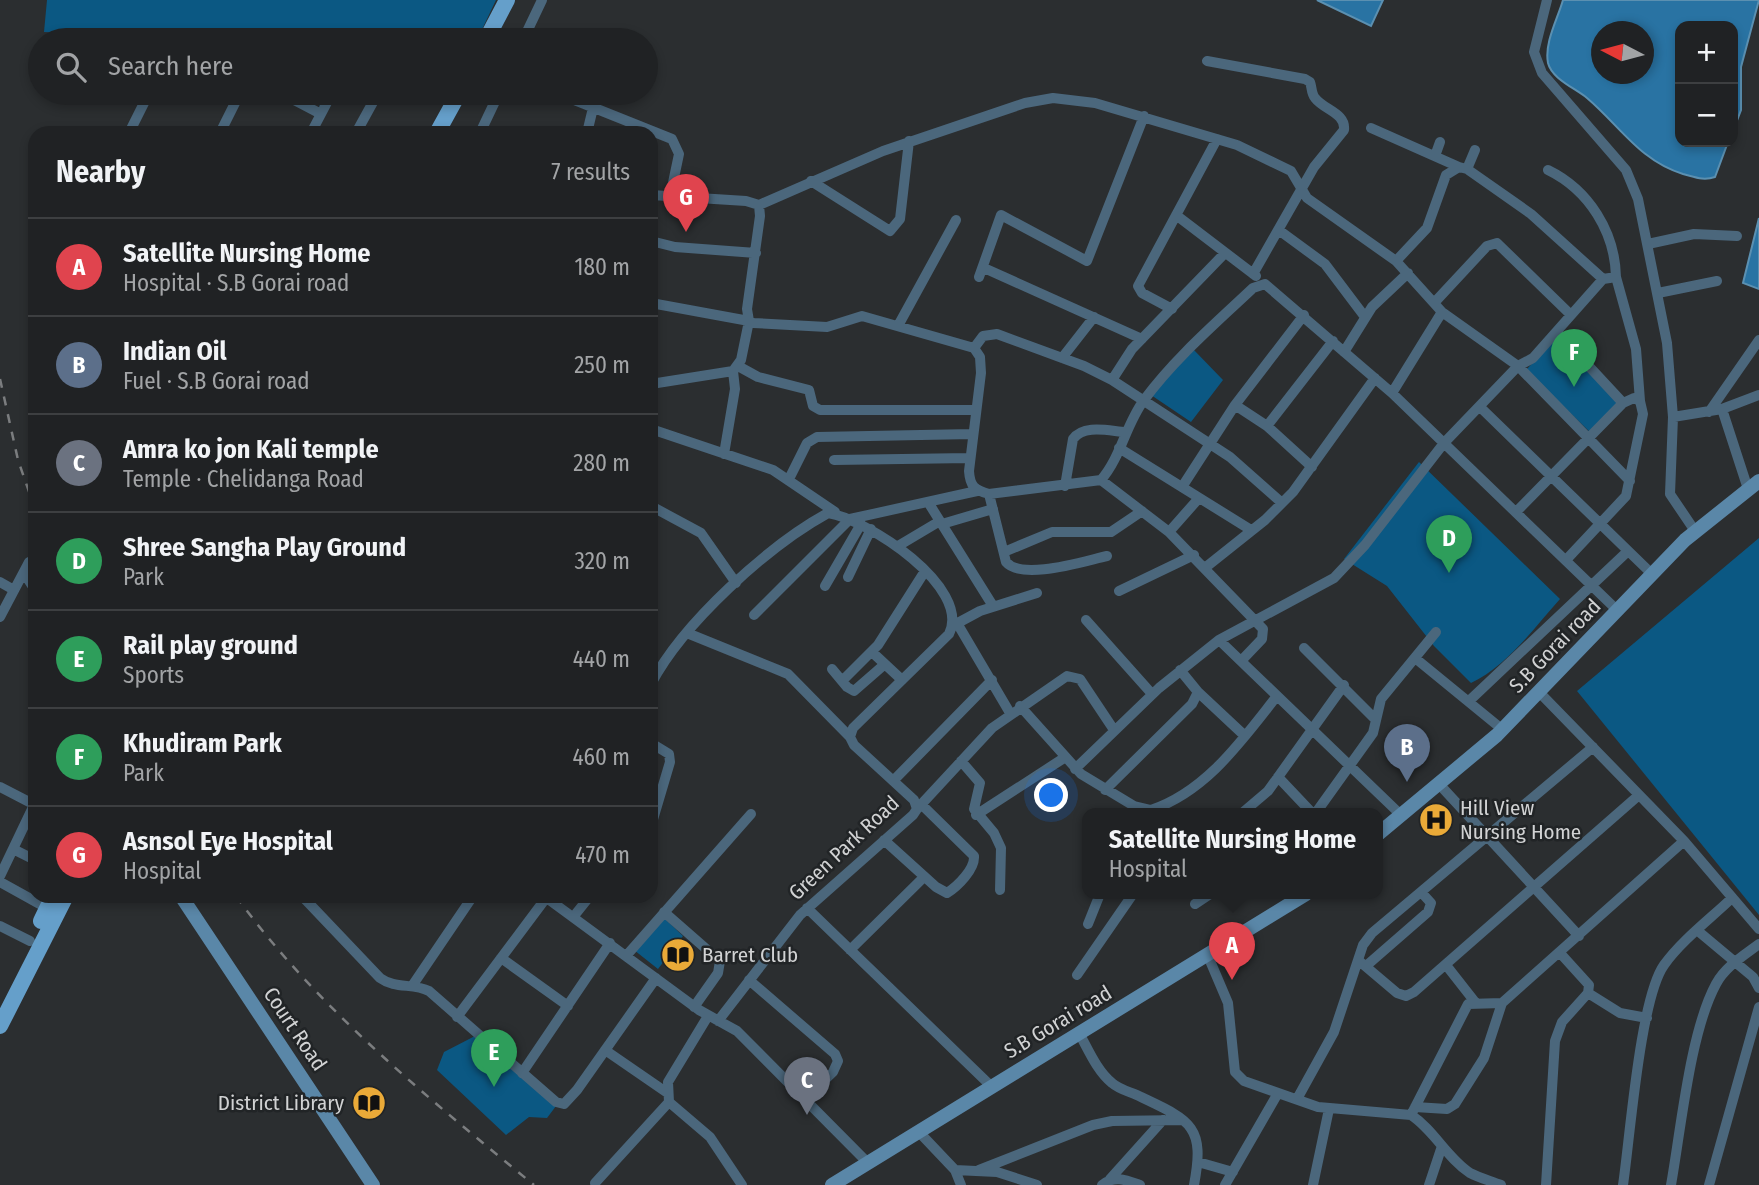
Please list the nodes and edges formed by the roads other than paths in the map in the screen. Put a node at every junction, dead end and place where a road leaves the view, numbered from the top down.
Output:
1 (507, 0) edge
2 (542, 0) edge
3 (1547, 0) edge
4 (492, 28) edge
5 (529, 28) edge
6 (1207, 61) dead end
7 (143, 105) edge
8 (235, 105) edge
9 (304, 105) edge
10 (326, 105) edge
11 (371, 105) edge
12 (452, 105) edge
13 (493, 105) edge
14 (586, 105) edge
15 (593, 108) junction
16 (321, 114) junction
17 (1144, 116) junction
18 (132, 126) edge
19 (226, 126) edge
20 (315, 126) edge
21 (360, 126) edge
22 (440, 126) edge
23 (483, 126) edge
24 (589, 126) edge
25 (639, 126) edge
26 (1371, 128) dead end
27 (658, 133) edge
28 (1217, 139) junction
29 (909, 141) junction
30 (1440, 142) dead end
31 (1475, 150) dead end
32 (1435, 156) junction
33 (1463, 168) junction
34 (1548, 170) dead end
35 (811, 181) junction
36 (1302, 189) junction
37 (658, 196) edge
38 (670, 197) junction
39 (759, 205) junction
40 (1176, 215) junction
41 (956, 220) dead end
42 (1280, 231) junction
43 (1737, 236) dead end
44 (658, 243) edge
45 (1648, 244) junction
46 (756, 253) junction
47 (1224, 254) junction
48 (1396, 261) junction
49 (1408, 273) junction
50 (1253, 274) junction
51 (1616, 277) junction
52 (1603, 279) junction
53 (1717, 281) dead end
54 (1265, 284) junction
55 (1658, 293) junction
56 (1434, 303) junction
57 (658, 304) edge
58 (1172, 309) junction
59 (1442, 312) junction
60 (1304, 315) junction
61 (1572, 315) junction
62 (1094, 317) junction
63 (1365, 317) junction
64 (749, 321) junction
65 (899, 324) junction
66 (1557, 332) junction
67 (1142, 339) junction
68 (1759, 340) edge
69 (1333, 341) junction
70 (974, 348) junction
71 (1344, 352) junction
72 (1062, 358) junction
73 (1518, 366) junction
74 (735, 368) junction
75 (1375, 378) junction
76 (1112, 380) junction
77 (658, 383) edge
78 (1392, 393) junction
79 (1758, 398) edge
80 (1143, 401) junction
81 (1640, 401) junction
82 (1623, 403) junction
83 (1235, 405) junction
84 (1480, 407) junction
85 (1723, 409) junction
86 (976, 410) junction
87 (1709, 412) junction
88 (1673, 417) junction
89 (1267, 426) junction
90 (658, 431) edge
91 (1126, 432) junction
92 (973, 434) junction
93 (1588, 441) junction
94 (1211, 443) junction
95 (1444, 443) junction
96 (1119, 449) junction
97 (724, 454) junction
98 (970, 458) junction
99 (834, 460) dead end
100 (1312, 467) junction
101 (1552, 476) junction
102 (789, 479) junction
103 (1101, 480) junction
104 (1630, 481) junction
105 (1754, 485) edge
106 (1065, 486) junction
107 (1182, 487) junction
108 (977, 491) junction
109 (989, 494) junction
110 (1199, 498) junction
111 (928, 502) junction
112 (1282, 503) junction
113 (993, 509) junction
114 (658, 510) edge
115 (1142, 511) junction
116 (1516, 512) junction
117 (839, 514) junction
118 (850, 519) junction
119 (941, 522) junction
120 (1601, 524) junction
121 (866, 527) junction
122 (1251, 530) junction
123 (1695, 531) junction
124 (1170, 532) junction
125 (898, 546) junction
126 (1628, 551) junction
127 (1004, 552) junction
128 (1194, 555) junction
129 (1107, 556) dead end
130 (1566, 560) junction
131 (28, 564) edge
132 (1206, 568) junction
133 (925, 571) junction
134 (24, 573) junction
135 (1653, 575) junction
136 (848, 577) dead end
137 (28, 579) edge
138 (0, 582) edge
139 (736, 583) junction
140 (825, 586) dead end
141 (1592, 586) junction
142 (14, 590) junction
143 (1119, 591) dead end
144 (1037, 593) dead end
145 (993, 606) junction
146 (1618, 611) junction
147 (754, 615) dead end
148 (0, 617) edge
149 (1254, 618) junction
150 (1086, 620) dead end
151 (956, 624) junction
152 (1436, 632) dead end
153 (687, 633) junction
154 (1219, 640) junction
155 (1304, 648) dead end
156 (872, 652) junction
157 (1415, 658) junction
158 (1241, 661) junction
159 (885, 664) junction
160 (832, 669) dead end
161 (1180, 670) junction
162 (658, 672) edge
163 (902, 680) junction
164 (992, 680) junction
165 (842, 681) junction
166 (1344, 685) junction
167 (1198, 692) junction
168 (1539, 693) junction
169 (1152, 694) junction
170 (1277, 695) junction
171 (1469, 701) junction
172 (1020, 706) junction
173 (1010, 713) junction
174 (1375, 719) junction
175 (1311, 729) junction
176 (1114, 730) junction
177 (1503, 730) junction
178 (1245, 736) junction
179 (850, 737) junction
180 (658, 747) edge
181 (1593, 747) junction
182 (1065, 758) junction
183 (961, 761) junction
184 (1348, 764) junction
185 (1075, 769) junction
186 (1278, 777) junction
187 (893, 781) junction
188 (1439, 784) junction
189 (0, 787) edge
190 (1105, 790) junction
191 (1639, 795) junction
192 (28, 801) edge
193 (658, 802) edge
194 (919, 806) junction
195 (1142, 808) edge
196 (1160, 808) edge
197 (1249, 808) edge
198 (1308, 808) edge
199 (1318, 808) edge
200 (751, 814) dead end
201 (976, 815) junction
202 (1401, 816) junction
203 (28, 819) edge
204 (1383, 830) edge
205 (1488, 837) junction
206 (884, 840) junction
207 (1684, 841) junction
208 (13, 849) junction
209 (28, 856) edge
210 (924, 877) junction
211 (0, 879) edge
212 (1534, 888) junction
213 (1000, 890) dead end
214 (28, 892) edge
215 (1421, 892) junction
216 (1732, 898) junction
217 (1098, 899) edge
218 (1130, 899) edge
219 (1202, 899) edge
220 (1298, 899) edge
221 (49, 903) edge
222 (62, 903) edge
223 (186, 903) edge
224 (309, 903) edge
225 (468, 903) edge
226 (541, 903) edge
227 (554, 903) edge
228 (584, 903) edge
229 (1195, 904) dead end
230 (807, 908) junction
231 (664, 912) junction
232 (574, 916) junction
233 (1088, 924) dead end
234 (0, 926) edge
235 (1759, 929) edge
236 (1698, 931) junction
237 (1579, 936) junction
238 (30, 941) junction
239 (610, 943) junction
240 (1759, 944) edge
241 (850, 950) junction
242 (1560, 953) junction
243 (626, 956) junction
244 (1208, 956) junction
245 (502, 958) junction
246 (1362, 963) junction
247 (1733, 964) junction
248 (1446, 965) junction
249 (1077, 975) dead end
250 (656, 978) junction
251 (749, 980) junction
252 (412, 986) junction
253 (1759, 988) edge
254 (1588, 993) junction
255 (0, 1002) edge
256 (1475, 1002) junction
257 (1503, 1003) junction
258 (568, 1006) junction
259 (694, 1007) junction
260 (1759, 1007) edge
261 (457, 1017) junction
262 (713, 1018) junction
263 (1647, 1018) junction
264 (0, 1026) edge
265 (1079, 1033) junction
266 (605, 1050) junction
267 (522, 1073) junction
268 (992, 1086) junction
269 (1278, 1093) junction
270 (668, 1097) junction
271 (805, 1099) junction
272 (1297, 1099) junction
273 (1329, 1109) junction
274 (1413, 1111) junction
275 (1163, 1121) junction
276 (1183, 1121) junction
277 (918, 1131) junction
278 (1442, 1146) junction
279 (867, 1162) junction
280 (1198, 1162) junction
281 (955, 1170) junction
282 (979, 1170) junction
283 (1233, 1172) junction
284 (1106, 1182) edge
285 (595, 1184) edge
286 (373, 1185) edge
287 (742, 1185) edge
288 (832, 1185) edge
289 (961, 1185) edge
290 (1037, 1185) edge
291 (1140, 1185) edge
292 (1194, 1185) edge
293 (1225, 1185) edge
294 (1313, 1185) edge
295 (1429, 1185) edge
296 (1501, 1185) edge
297 (1546, 1185) edge
298 (1623, 1185) edge
299 (1671, 1185) edge
300 (1709, 1185) edge

1 - 4 main road
2 - 5 street
3 - 45 street
6 - 36 street
7 - 18 street
8 - 19 street
9 - 16 street
10 - 16 street
11 - 21 street
12 - 22 main road
13 - 23 street
14 - 15 street
15 - 24 street
15 - 25 street
16 - 20 street
17 - 28 street
17 - 29 street
17 - 62 street
26 - 32 street
27 - 38 street
28 - 36 street
28 - 40 street
29 - 35 street
29 - 35 street
30 - 32 street
31 - 33 street
32 - 33 street
33 - 48 street
33 - 52 street
34 - 51 street
35 - 39 street
36 - 42 street
36 - 48 street
37 - 38 street
38 - 39 street
39 - 46 street
40 - 47 street
40 - 58 street
41 - 65 street
42 - 50 street
42 - 63 street
43 - 45 street
44 - 46 street
45 - 55 street
46 - 64 street
47 - 50 street
47 - 58 street
48 - 49 street
49 - 56 street
49 - 63 street
50 - 54 street
51 - 52 street
51 - 81 street
52 - 61 street
53 - 55 street
54 - 60 street
54 - 80 street
55 - 88 street
56 - 59 street
56 - 61 street
57 - 64 street
58 - 67 street
59 - 73 street
59 - 78 street
60 - 69 street
60 - 83 street
61 - 66 street
62 - 67 street
62 - 72 street
63 - 71 street
64 - 65 street
64 - 74 street
65 - 70 street
66 - 73 street
66 - 82 street
67 - 76 street
68 - 87 street
69 - 71 street
69 - 89 street
70 - 72 street
70 - 86 street
71 - 75 street
72 - 76 street
73 - 84 street
73 - 93 street
74 - 77 street
74 - 86 street
74 - 97 street
75 - 78 street
75 - 100 street
76 - 80 street
78 - 95 street
79 - 85 street
80 - 91 street
80 - 94 street
81 - 82 street
81 - 104 street
82 - 93 street
83 - 89 street
83 - 94 street
84 - 95 street
84 - 101 street
85 - 87 street
85 - 105 street
86 - 92 street
87 - 88 street
88 - 123 street
89 - 100 street
90 - 97 street
91 - 96 street
91 - 106 street
92 - 98 street
92 - 102 street
93 - 101 street
93 - 104 street
94 - 107 street
94 - 112 street
95 - 116 street
95 - 149 street
96 - 103 street
96 - 107 street
97 - 102 street
98 - 99 street
98 - 108 street
100 - 112 street
101 - 116 street
101 - 120 street
102 - 117 street
103 - 106 street
103 - 115 street
104 - 120 street
105 - 123 street, S.B Gorai road
106 - 109 street
107 - 110 street
108 - 109 street
108 - 111 street
109 - 113 street
110 - 122 street
110 - 124 street
111 - 118 street
111 - 119 street
112 - 122 street
113 - 119 street
113 - 127 street
114 - 139 street
115 - 124 street
115 - 127 street
116 - 130 street
117 - 118 street
117 - 139 street
118 - 121 street
118 - 147 street
119 - 125 street
119 - 145 street
120 - 126 street
120 - 130 street
121 - 125 street
121 - 136 street
121 - 140 street
122 - 132 street
123 - 135 street, S.B Gorai road
124 - 128 street
125 - 133 street
126 - 135 street
126 - 141 street
127 - 129 street
128 - 132 street
128 - 143 street
130 - 141 street
131 - 134 street
132 - 149 street
133 - 151 street
133 - 156 street
134 - 137 street
134 - 142 street
135 - 146 street, S.B Gorai road
138 - 142 street
139 - 153 street
141 - 146 street
141 - 171 street
142 - 148 street
144 - 145 street
145 - 151 street
146 - 168 street, S.B Gorai road
149 - 154 street
149 - 158 street
150 - 169 street
151 - 163 street
151 - 164 street
152 - 157 street
153 - 162 street
153 - 179 street, Green Park Road
154 - 158 street
154 - 161 street
155 - 166 street
156 - 159 street
156 - 165 street
157 - 171 street
157 - 174 street
158 - 170 street
159 - 163 street
159 - 165 street
160 - 165 street
161 - 167 street
161 - 169 street
163 - 179 street
164 - 173 street
164 - 187 street
166 - 174 street
166 - 175 street
167 - 178 street
167 - 190 street
168 - 177 street, S.B Gorai road
168 - 181 street
169 - 176 street
170 - 175 street
170 - 178 street
171 - 177 street
172 - 173 street
172 - 176 street
172 - 182 street
173 - 183 street
174 - 184 street
175 - 184 street
175 - 186 street
176 - 185 street
177 - 188 street, S.B Gorai road
178 - 196 street
179 - 187 street, Green Park Road
180 - 193 street
181 - 191 street
181 - 205 street
182 - 185 street
182 - 201 street
183 - 194 street
183 - 201 street
184 - 199 street
184 - 202 street
185 - 190 street
186 - 197 street
186 - 198 street
187 - 194 street, Green Park Road
188 - 202 street, S.B Gorai road
188 - 205 street
189 - 192 street
190 - 195 street
191 - 207 street
191 - 212 street
194 - 206 street, Green Park Road
194 - 210 street
200 - 231 street
201 - 213 street
202 - 204 street, S.B Gorai road
203 - 208 street
205 - 212 street
205 - 215 street
206 - 210 street
206 - 230 street, Green Park Road
207 - 216 street
207 - 237 street
208 - 209 street
208 - 211 street
210 - 241 street
211 - 214 street
212 - 237 street
212 - 248 street
215 - 246 street
215 - 246 street
216 - 235 street
216 - 236 street
217 - 233 street
218 - 249 street
219 - 229 street
220 - 244 street, S.B Gorai road
221 - 238 main road
222 - 264 main road
223 - 286 street, Court Road
224 - 252 street
225 - 252 street
226 - 245 street
227 - 232 street
228 - 232 street
230 - 241 street
230 - 251 street, Green Park Road
231 - 243 street
231 - 259 street
232 - 239 street
234 - 238 street
236 - 247 street
236 - 263 street
237 - 242 street
238 - 255 main road
239 - 243 street
239 - 258 street
240 - 247 street
241 - 268 street
242 - 254 street
242 - 257 street
243 - 250 street
244 - 265 street, S.B Gorai road
244 - 269 street
245 - 258 street
245 - 261 street
246 - 248 street
246 - 272 street
247 - 253 street
247 - 299 street
248 - 256 street
250 - 259 street
250 - 266 street
251 - 262 street, Green Park Road
251 - 271 street
252 - 261 street
254 - 263 street
254 - 297 street
256 - 257 street
256 - 274 street
257 - 274 street
258 - 267 street
259 - 262 street
260 - 300 street
261 - 267 street
262 - 270 street, Green Park Road
262 - 271 street
263 - 298 street
265 - 268 street, S.B Gorai road
265 - 276 street
266 - 267 street
266 - 270 street
268 - 277 street, S.B Gorai road
269 - 272 street
269 - 283 street
270 - 285 street, Green Park Road
270 - 287 street
271 - 279 street
272 - 273 street
273 - 274 street
273 - 294 street
274 - 278 street
275 - 276 street
275 - 282 street
275 - 284 street
276 - 280 street
277 - 279 street, S.B Gorai road
277 - 281 street
278 - 295 street
278 - 296 street
279 - 288 street, S.B Gorai road
280 - 283 street
280 - 292 street
281 - 282 street
281 - 289 street
282 - 290 street
283 - 293 street
284 - 291 street

